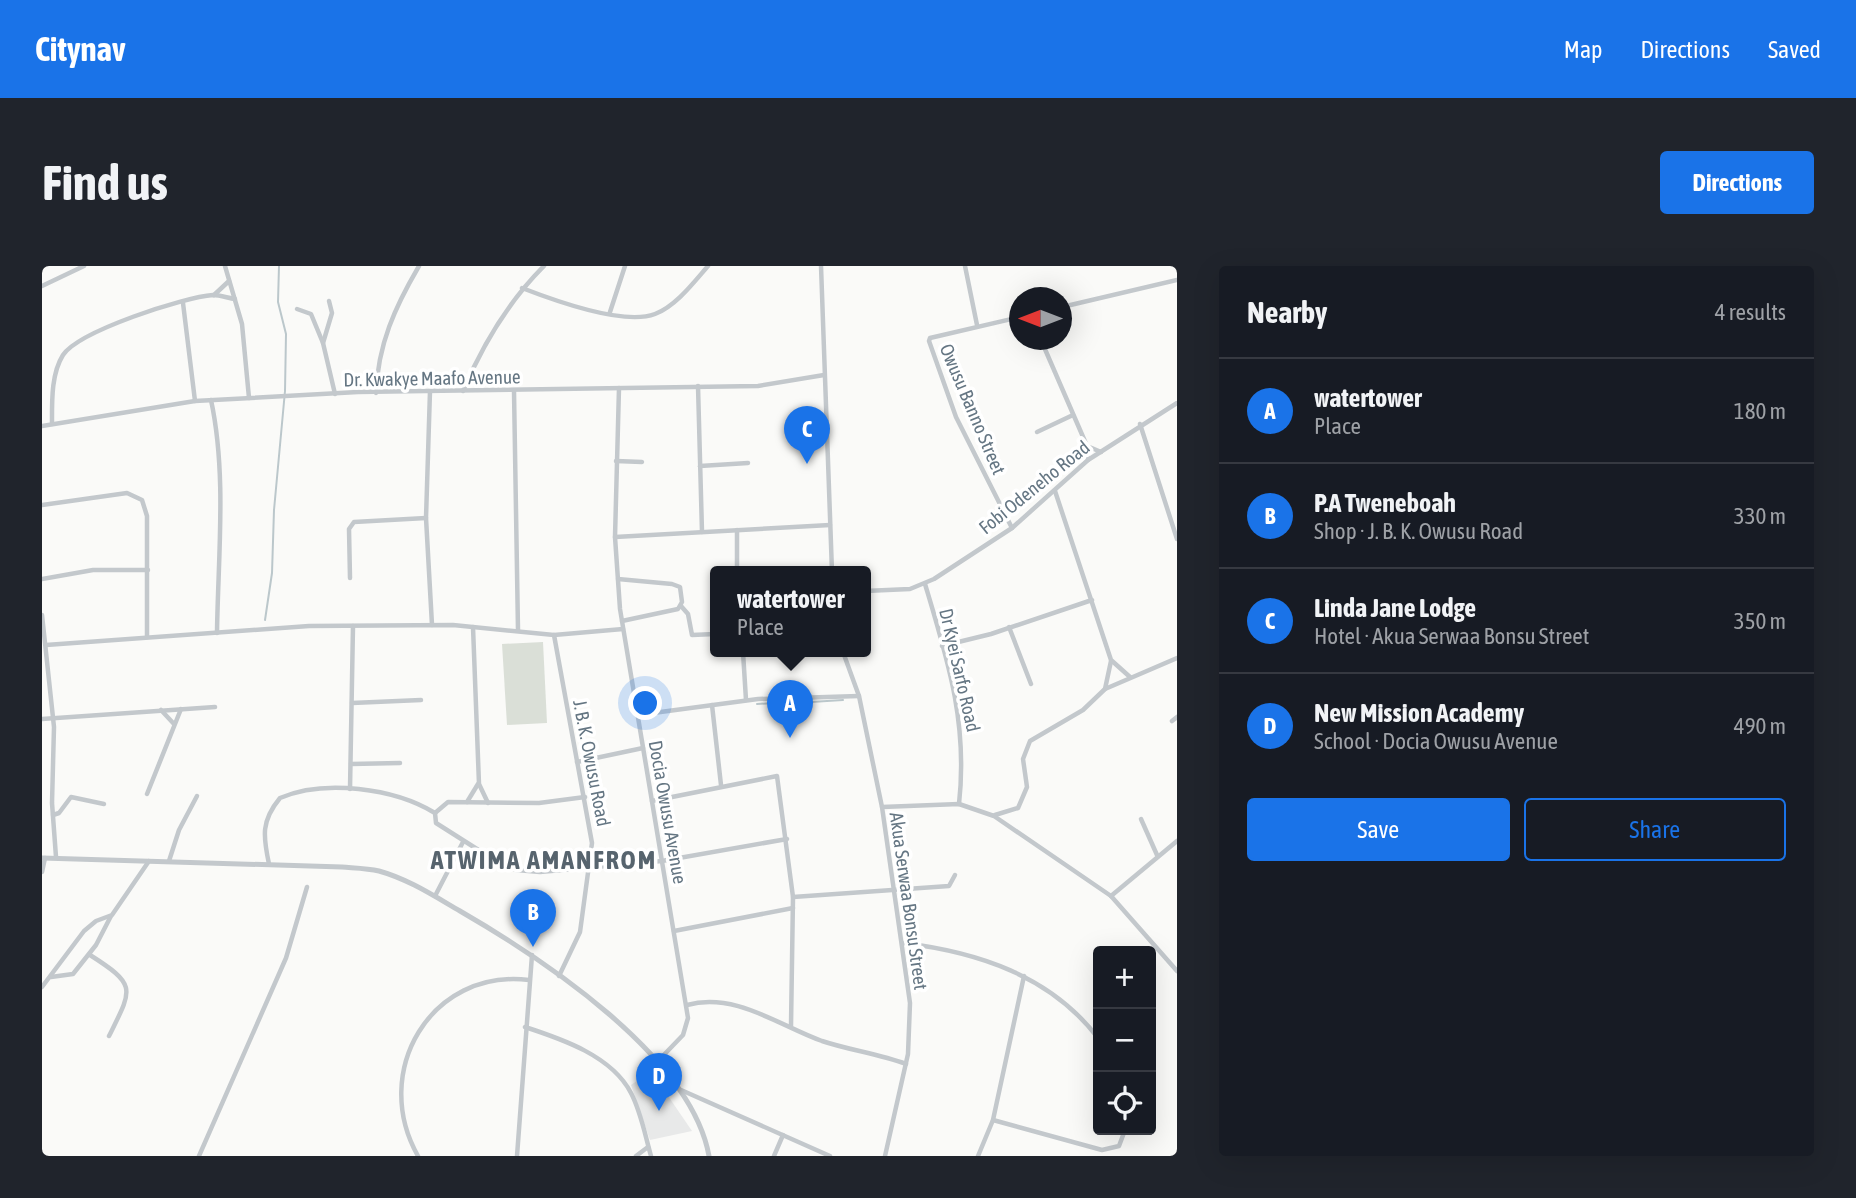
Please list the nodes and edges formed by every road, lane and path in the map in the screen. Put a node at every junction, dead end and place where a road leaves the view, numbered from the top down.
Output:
1 (84, 266) edge
2 (225, 266) edge
3 (419, 266) edge
4 (544, 266) edge
5 (625, 266) edge
6 (708, 266) edge
7 (821, 266) edge
8 (965, 266) edge
9 (1177, 280) edge
10 (229, 281) junction
11 (42, 286) edge
12 (522, 288) junction
13 (214, 295) junction
14 (235, 299) junction
15 (329, 301) dead end
16 (183, 303) junction
17 (1072, 305) edge
18 (297, 309) dead end
19 (610, 312) junction
20 (1009, 319) edge
21 (977, 325) junction
22 (323, 343) junction
23 (1045, 350) edge
24 (824, 375) junction
25 (698, 386) junction
26 (619, 388) junction
27 (430, 391) junction
28 (463, 391) junction
29 (514, 391) junction
30 (376, 393) junction
31 (335, 394) junction
32 (249, 398) junction
33 (211, 400) junction
34 (195, 401) junction
35 (1177, 403) edge
36 (1073, 415) junction
37 (52, 424) junction
38 (1140, 424) junction
39 (42, 426) edge
40 (1037, 432) dead end
41 (1087, 446) junction
42 (1101, 452) junction
43 (1088, 460) junction
44 (616, 461) junction
45 (642, 462) dead end
46 (748, 463) dead end
47 (700, 466) junction
48 (1055, 491) junction
49 (42, 505) edge
50 (426, 518) junction
51 (830, 525) junction
52 (1012, 528) junction
53 (737, 530) junction
54 (702, 532) junction
55 (615, 537) junction
56 (1177, 539) edge
57 (737, 566) edge
58 (832, 566) edge
59 (148, 570) junction
60 (350, 578) dead end
61 (42, 579) edge
62 (618, 579) junction
63 (925, 584) junction
64 (871, 591) edge
65 (1092, 600) junction
66 (681, 606) junction
67 (42, 617) edge
68 (622, 621) junction
69 (432, 625) junction
70 (353, 626) junction
71 (473, 627) junction
72 (1009, 627) junction
73 (623, 629) junction
74 (518, 630) junction
75 (217, 633) junction
76 (710, 634) edge
77 (554, 635) junction
78 (147, 637) junction
79 (46, 645) junction
80 (943, 646) junction
81 (743, 657) edge
82 (845, 657) edge
83 (1177, 658) edge
84 (1111, 660) junction
85 (1131, 678) junction
86 (1031, 684) dead end
87 (1105, 690) junction
88 (859, 695) junction
89 (421, 700) dead end
90 (746, 700) junction
91 (352, 704) junction
92 (712, 705) junction
93 (215, 708) dead end
94 (160, 709) junction
95 (181, 709) junction
96 (638, 715) junction
97 (53, 717) junction
98 (42, 719) edge
99 (174, 724) junction
100 (643, 748) junction
101 (577, 762) junction
102 (400, 763) dead end
103 (351, 764) junction
104 (479, 784) junction
105 (721, 785) junction
106 (350, 789) junction
107 (147, 794) dead end
108 (197, 796) dead end
109 (42, 797) edge
110 (52, 797) junction
111 (585, 797) junction
112 (652, 801) junction
113 (467, 802) junction
114 (488, 803) junction
115 (104, 804) dead end
116 (959, 804) junction
117 (882, 807) junction
118 (435, 813) junction
119 (53, 815) junction
120 (994, 816) junction
121 (1141, 819) dead end
122 (787, 839) junction
123 (1177, 841) edge
124 (463, 842) junction
125 (1157, 855) junction
126 (56, 857) junction
127 (44, 858) edge
128 (149, 860) junction
129 (169, 861) junction
130 (662, 861) junction
131 (269, 864) junction
132 (591, 870) junction
133 (42, 872) edge
134 (955, 875) dead end
135 (307, 887) dead end
136 (895, 890) junction
137 (435, 896) junction
138 (1111, 896) junction
139 (793, 897) junction
140 (793, 908) junction
141 (112, 915) junction
142 (674, 931) junction
143 (903, 943) junction
144 (90, 955) junction
145 (532, 955) junction
146 (1177, 971) edge
147 (559, 976) junction
148 (1024, 976) junction
149 (50, 977) junction
150 (529, 980) junction
151 (42, 987) edge
152 (687, 1006) junction
153 (792, 1026) junction
154 (525, 1027) junction
155 (1093, 1033) edge
156 (109, 1036) dead end
157 (658, 1061) junction
158 (906, 1064) junction
159 (681, 1090) junction
160 (993, 1120) junction
161 (783, 1135) junction
162 (1123, 1135) edge
163 (648, 1147) junction
164 (199, 1156) edge
165 (418, 1156) edge
166 (517, 1156) edge
167 (636, 1156) edge
168 (651, 1156) edge
169 (709, 1156) edge
170 (774, 1156) edge
171 (830, 1156) edge
172 (885, 1156) edge
173 (978, 1156) edge

1 - 11 street
2 - 10 street
3 - 30 street
4 - 12 street
5 - 19 street
6 - 19 street
7 - 24 street
8 - 21 street
9 - 17 street
10 - 13 street
10 - 14 street
12 - 19 street
12 - 28 street
13 - 14 street
13 - 16 street
14 - 32 street
15 - 22 street
16 - 34 street
16 - 37 street
18 - 22 street
20 - 21 street
21 - 52 street, Owusu Banno Street
22 - 31 street
23 - 36 street
24 - 25 street, Dr. Kwakye Maafo Avenue
24 - 51 street
25 - 26 street, Dr. Kwakye Maafo Avenue
25 - 47 street
26 - 29 street, Dr. Kwakye Maafo Avenue
26 - 44 street, Docia Owusu Avenue
27 - 28 street, Dr. Kwakye Maafo Avenue
27 - 30 street, Dr. Kwakye Maafo Avenue
27 - 50 street
28 - 29 street, Dr. Kwakye Maafo Avenue
29 - 74 street
30 - 31 street, Dr. Kwakye Maafo Avenue
31 - 32 street, Dr. Kwakye Maafo Avenue
32 - 33 street, Dr. Kwakye Maafo Avenue
33 - 34 street, Dr. Kwakye Maafo Avenue
33 - 75 street
34 - 37 street, Dr. Kwakye Maafo Avenue
35 - 38 street, Fobi Odeneho Road
36 - 40 street
36 - 41 street
37 - 39 street, Dr. Kwakye Maafo Avenue
38 - 42 street, Fobi Odeneho Road
38 - 56 street
41 - 42 street
41 - 43 street
42 - 43 street, Fobi Odeneho Road
43 - 48 street, Fobi Odeneho Road
44 - 45 street
44 - 55 street, Docia Owusu Avenue
46 - 47 street
47 - 54 street
48 - 52 street, Fobi Odeneho Road
48 - 65 street
49 - 59 street
50 - 60 street
50 - 69 street
51 - 53 street
51 - 58 street
52 - 63 street, Fobi Odeneho Road
53 - 54 street
53 - 57 street
54 - 55 street
55 - 62 street, Docia Owusu Avenue
59 - 61 street
59 - 78 street
62 - 66 street
62 - 68 street, Docia Owusu Avenue
63 - 64 street, Fobi Odeneho Road
63 - 80 street, Dr Kyei Sarfo Road
65 - 72 street
65 - 84 street
66 - 68 street
66 - 76 street
67 - 79 street
68 - 73 street, Docia Owusu Avenue
69 - 70 street
69 - 71 street
70 - 75 street
70 - 91 street
71 - 74 street
71 - 104 street
72 - 80 street
72 - 86 street
73 - 77 street
73 - 96 street, Docia Owusu Avenue
74 - 77 street
75 - 78 street
77 - 101 street, J. B. K. Owusu Road
78 - 79 street
79 - 97 street
80 - 116 street, Dr Kyei Sarfo Road
81 - 90 street
82 - 88 street, Akua Serwaa Bonsu Street
83 - 85 street
84 - 85 street
84 - 87 street
85 - 87 street
87 - 120 street
88 - 90 street
88 - 117 street, Akua Serwaa Bonsu Street
89 - 91 street
90 - 92 street
91 - 103 street
92 - 96 street
92 - 105 street
93 - 95 street
94 - 95 street
94 - 97 street
94 - 99 street
95 - 99 street
96 - 100 street, Docia Owusu Avenue
97 - 98 street
97 - 110 street
99 - 107 street
100 - 101 street
100 - 112 street, Docia Owusu Avenue
101 - 111 street, J. B. K. Owusu Road
102 - 103 street
103 - 106 street
104 - 113 street
104 - 114 street
105 - 112 street
105 - 122 street
106 - 118 street
106 - 131 street
108 - 129 street
109 - 110 street
110 - 119 street
111 - 114 street
111 - 132 street, J. B. K. Owusu Road
112 - 130 street, Docia Owusu Avenue
113 - 114 street
113 - 118 street
115 - 119 street
116 - 117 street
116 - 120 street
117 - 136 street, Akua Serwaa Bonsu Street
118 - 124 street
119 - 126 street
120 - 138 street
121 - 125 street
122 - 130 street
122 - 139 street
123 - 125 street
124 - 132 street
124 - 137 street
125 - 138 street
126 - 127 street
126 - 128 street
127 - 133 street
128 - 129 street
128 - 141 street
129 - 131 street
130 - 132 street
130 - 142 street, Docia Owusu Avenue
131 - 137 street
132 - 147 street, J. B. K. Owusu Road
134 - 136 street
135 - 164 street
136 - 139 street
136 - 143 street, Akua Serwaa Bonsu Street
137 - 145 street
138 - 146 street
139 - 140 street
140 - 142 street
140 - 153 street
141 - 144 street
141 - 149 street
142 - 152 street, Docia Owusu Avenue
143 - 148 street
143 - 158 street, Akua Serwaa Bonsu Street
144 - 149 street
144 - 156 street
145 - 147 street
145 - 150 street
147 - 157 street
148 - 155 street
148 - 160 street
149 - 151 street
150 - 154 street
150 - 165 street
152 - 153 street
152 - 157 street, Docia Owusu Avenue
153 - 158 street
154 - 163 street
154 - 166 street
157 - 159 street
158 - 172 street, Akua Serwaa Bonsu Street
159 - 161 street
159 - 169 street
160 - 162 street
160 - 173 street
161 - 170 street
161 - 171 street
163 - 167 street
163 - 168 street

